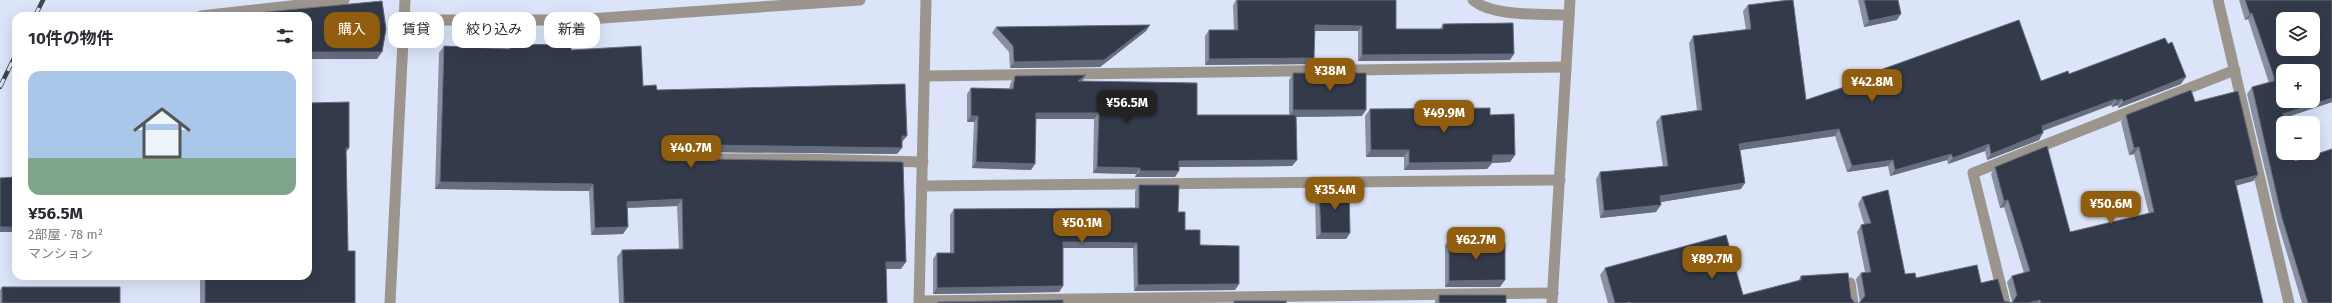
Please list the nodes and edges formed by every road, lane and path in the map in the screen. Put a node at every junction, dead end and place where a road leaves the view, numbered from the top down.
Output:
1 (344, 0) edge
2 (405, 0) edge
3 (860, 0) edge
4 (926, 0) edge
5 (1473, 0) edge
6 (1570, 0) edge
7 (2218, 0) edge
8 (237, 12) edge
9 (404, 12) edge
10 (1569, 15) junction
11 (444, 20) edge
12 (403, 48) edge
13 (1566, 67) junction
14 (2235, 70) junction
15 (925, 76) junction
16 (703, 159) edge
17 (923, 162) junction
18 (1560, 180) junction
19 (923, 186) junction
20 (1850, 284) edge
21 (1552, 298) edge
22 (919, 302) edge
23 (390, 303) edge
24 (1853, 303) edge
25 (2005, 303) edge
26 (2289, 303) edge

1 - 8 street
2 - 9 street
3 - 11 street
4 - 15 street
5 - 10 street
6 - 10 street
7 - 14 street
10 - 13 street
12 - 23 street
13 - 15 street
13 - 18 street
14 - 25 street
14 - 26 street
15 - 17 street
16 - 17 street
17 - 19 street
18 - 19 street
18 - 21 street
19 - 22 street
20 - 24 street
21 - 22 street

